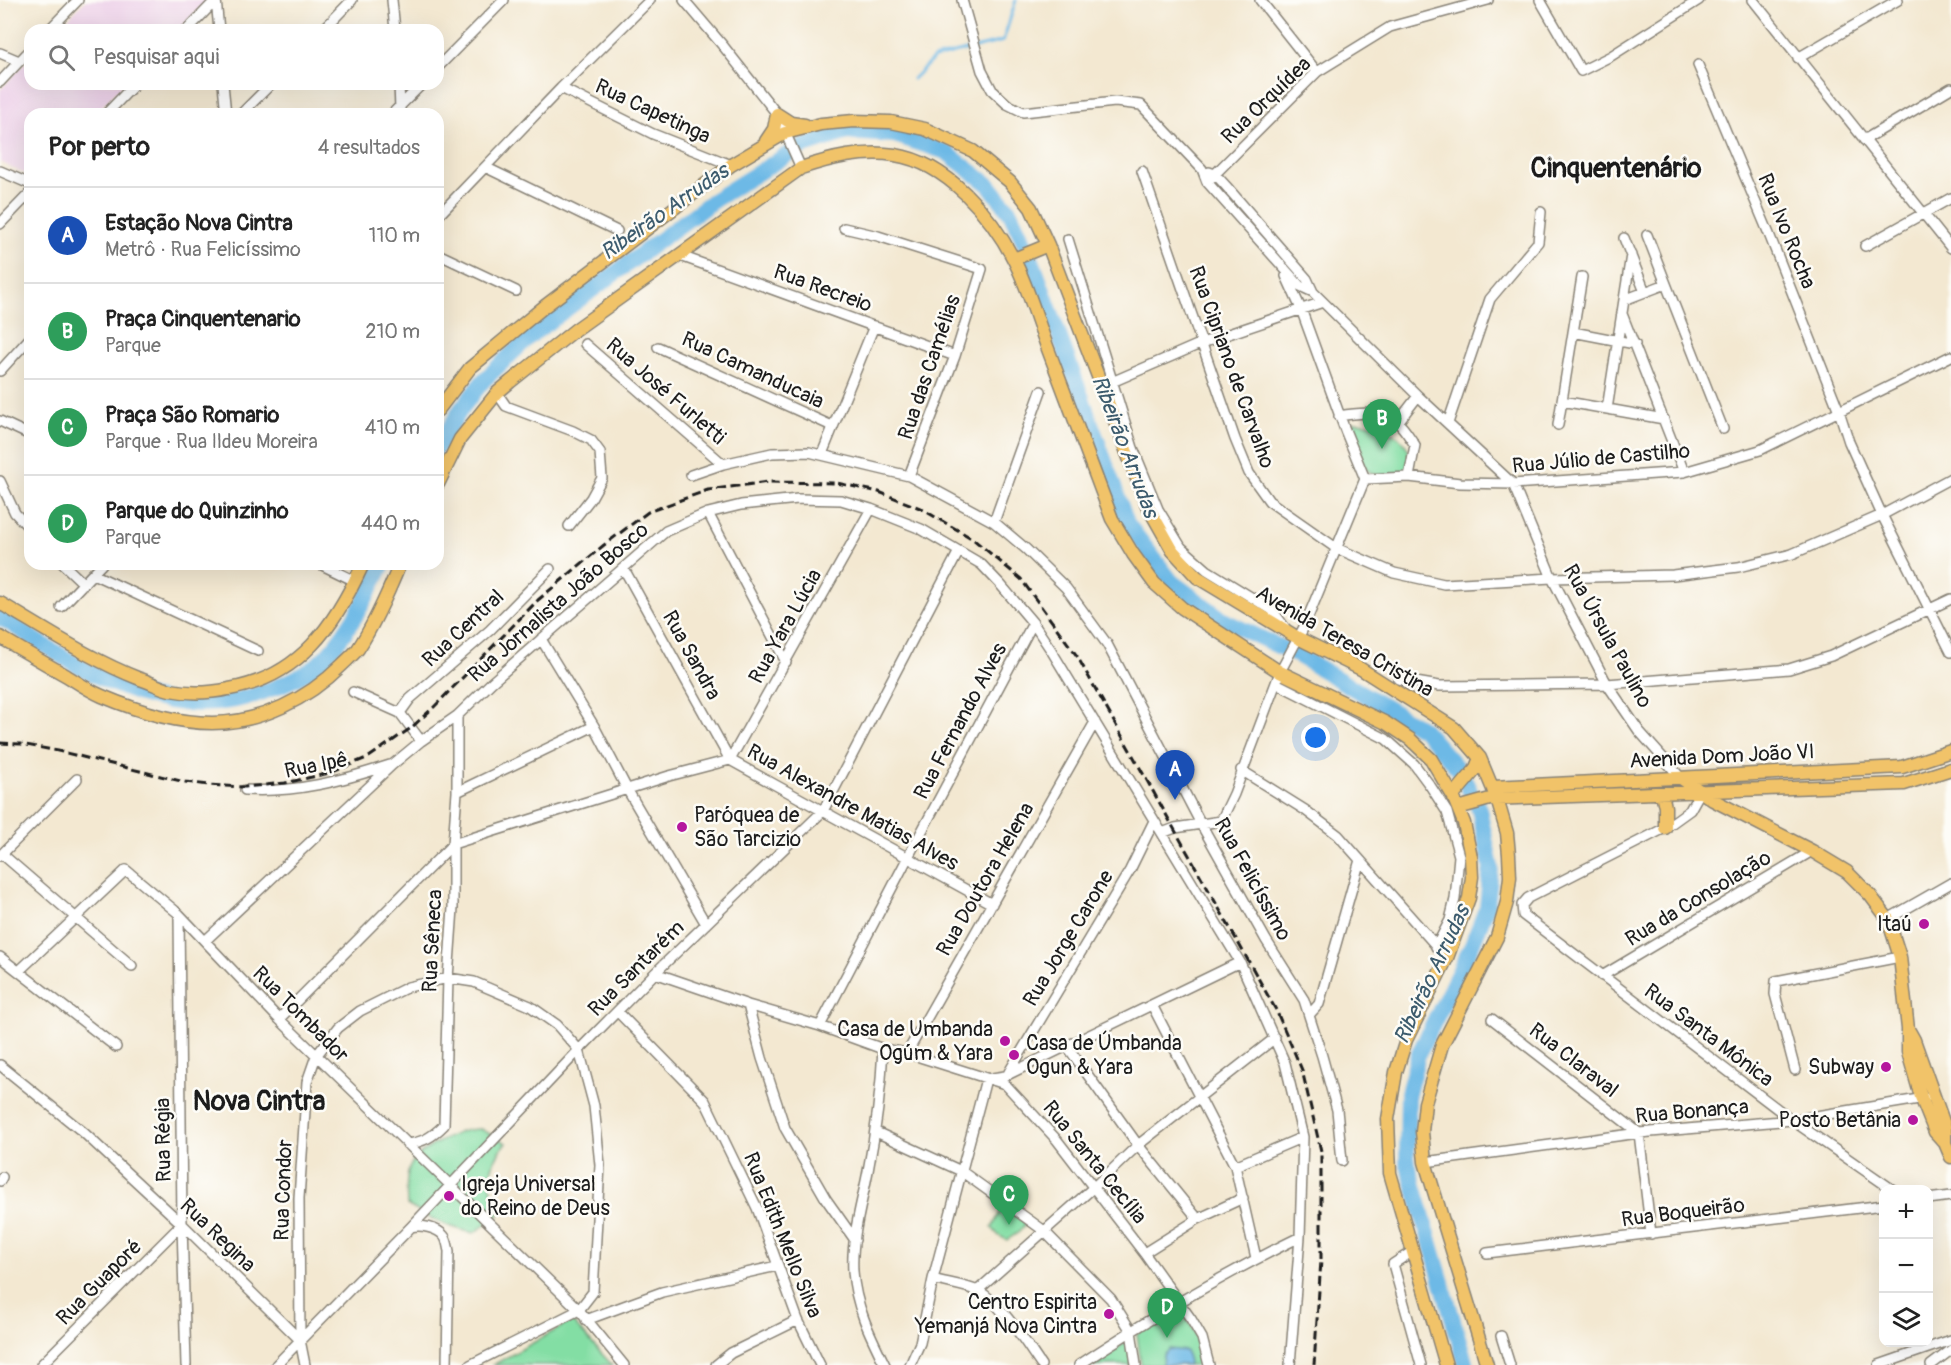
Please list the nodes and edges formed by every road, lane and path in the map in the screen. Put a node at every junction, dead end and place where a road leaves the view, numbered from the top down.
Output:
1 (78, 0) edge
2 (216, 0) edge
3 (352, 0) edge
4 (392, 0) edge
5 (504, 0) edge
6 (650, 0) edge
7 (684, 0) edge
8 (962, 0) edge
9 (1260, 0) edge
10 (1488, 0) edge
11 (1539, 0) edge
12 (1699, 0) edge
13 (1753, 0) edge
14 (1898, 0) edge
15 (55, 24) edge
16 (193, 24) edge
17 (218, 24) edge
18 (329, 24) edge
19 (394, 24) edge
20 (0, 53) edge
21 (24, 56) edge
22 (1798, 58) junction
23 (19, 61) junction
24 (444, 61) edge
25 (1698, 65) dead end
26 (1317, 72) junction
27 (0, 82) edge
28 (561, 88) junction
29 (1951, 88) edge
30 (129, 90) edge
31 (224, 90) edge
32 (265, 90) edge
33 (399, 90) edge
34 (417, 90) edge
35 (112, 108) edge
36 (225, 108) edge
37 (247, 108) edge
38 (400, 108) edge
39 (402, 108) edge
40 (777, 114) junction
41 (811, 126) junction
42 (787, 137) junction
43 (1864, 140) junction
44 (764, 145) junction
45 (799, 164) junction
46 (731, 165) junction
47 (484, 167) junction
48 (1202, 169) junction
49 (0, 171) edge
50 (1142, 171) dead end
51 (1215, 174) junction
52 (24, 181) edge
53 (1207, 182) junction
54 (1951, 198) edge
55 (24, 199) edge
56 (444, 210) edge
57 (1541, 212) dead end
58 (1923, 214) junction
59 (0, 224) edge
60 (844, 228) dead end
61 (617, 231) dead end
62 (1647, 235) dead end
63 (1624, 238) dead end
64 (1068, 239) dead end
65 (1046, 245) junction
66 (1865, 246) dead end
67 (1951, 248) edge
68 (678, 255) junction
69 (1631, 255) junction
70 (444, 258) edge
71 (1015, 259) junction
72 (1280, 263) junction
73 (1582, 277) dead end
74 (1666, 284) junction
75 (516, 291) dead end
76 (1312, 292) junction
77 (1645, 292) junction
78 (1624, 300) junction
79 (1323, 302) junction
80 (1301, 309) junction
81 (1622, 314) junction
82 (874, 326) junction
83 (1573, 332) junction
84 (1618, 340) junction
85 (1202, 343) junction
86 (585, 344) dead end
87 (1635, 344) junction
88 (24, 345) edge
89 (658, 347) dead end
90 (1951, 356) edge
91 (955, 357) junction
92 (0, 371) edge
93 (1112, 382) junction
94 (1041, 391) dead end
95 (497, 393) junction
96 (1418, 396) junction
97 (1562, 401) junction
98 (444, 403) edge
99 (1607, 409) junction
100 (1839, 411) junction
101 (1339, 416) junction
102 (1664, 419) junction
103 (0, 421) edge
104 (1398, 422) junction
105 (1448, 423) junction
106 (1558, 425) dead end
107 (832, 426) junction
108 (1723, 429) dead end
109 (24, 432) edge
110 (822, 454) junction
111 (723, 464) junction
112 (444, 472) edge
113 (1684, 472) junction
114 (691, 475) dead end
115 (909, 476) junction
116 (1409, 477) junction
117 (1951, 478) edge
118 (1365, 479) junction
119 (0, 481) edge
120 (1513, 484) junction
121 (872, 509) junction
122 (708, 513) junction
123 (1882, 515) junction
124 (994, 522) junction
125 (24, 523) edge
126 (568, 526) dead end
127 (1336, 549) junction
128 (959, 551) junction
129 (550, 569) dead end
130 (624, 569) junction
131 (69, 570) edge
132 (97, 570) edge
133 (332, 570) edge
134 (360, 570) edge
135 (397, 570) edge
136 (93, 574) junction
137 (1552, 578) junction
138 (355, 581) junction
139 (84, 584) junction
140 (1951, 599) edge
141 (0, 603) edge
142 (61, 608) dead end
143 (1930, 609) junction
144 (1033, 623) junction
145 (0, 637) edge
146 (1294, 638) junction
147 (541, 639) junction
148 (258, 651) dead end
149 (1951, 652) edge
150 (786, 662) junction
151 (1280, 674) junction
152 (1398, 679) dead end
153 (1607, 684) junction
154 (353, 692) dead end
155 (1308, 692) junction
156 (1350, 706) junction
157 (400, 713) junction
158 (457, 716) junction
159 (1345, 718) junction
160 (1095, 722) junction
161 (594, 726) junction
162 (1404, 735) junction
163 (421, 741) junction
164 (1400, 751) junction
165 (1951, 751) edge
166 (730, 760) junction
167 (1477, 764) junction
168 (392, 765) junction
169 (1951, 769) edge
170 (1241, 770) junction
171 (1681, 778) junction
172 (77, 779) dead end
173 (627, 789) junction
174 (245, 790) dead end
175 (457, 792) junction
176 (1700, 792) junction
177 (1662, 793) junction
178 (1493, 795) junction
179 (1459, 800) junction
180 (823, 811) junction
181 (1154, 821) junction
182 (1202, 824) junction
183 (1665, 828) junction
184 (1162, 833) junction
185 (453, 844) junction
186 (1812, 850) junction
187 (1, 855) edge
188 (907, 859) junction
189 (1360, 860) junction
190 (1951, 883) edge
191 (992, 904) junction
192 (179, 914) junction
193 (76, 916) junction
194 (1888, 920) junction
195 (706, 924) junction
196 (205, 940) junction
197 (1437, 947) junction
198 (0, 957) edge
199 (1900, 957) junction
200 (1447, 958) junction
201 (1240, 962) junction
202 (132, 966) dead end
203 (19, 971) junction
204 (655, 974) junction
205 (1602, 976) junction
206 (448, 978) junction
207 (748, 1005) junction
208 (1152, 1005) junction
209 (618, 1012) junction
210 (1309, 1015) junction
211 (1492, 1019) dead end
212 (279, 1020) junction
213 (820, 1026) junction
214 (1908, 1029) junction
215 (1275, 1038) junction
216 (1067, 1046) junction
217 (117, 1047) dead end
218 (883, 1049) junction
219 (579, 1050) junction
220 (907, 1053) junction
221 (316, 1056) junction
222 (0, 1065) edge
223 (1796, 1070) dead end
224 (1009, 1072) junction
225 (986, 1079) junction
226 (1200, 1096) junction
227 (1921, 1097) junction
228 (1792, 1120) junction
229 (1945, 1128) junction
230 (876, 1132) junction
231 (1638, 1133) junction
232 (1303, 1137) junction
233 (1945, 1143) junction
234 (407, 1144) junction
235 (1138, 1145) junction
236 (1951, 1157) edge
237 (1342, 1161) dead end
238 (1425, 1162) junction
239 (1235, 1166) junction
240 (961, 1171) junction
241 (450, 1185) junction
242 (1886, 1185) edge
243 (1094, 1187) junction
244 (1951, 1196) edge
245 (1243, 1198) junction
246 (1933, 1198) edge
247 (1879, 1206) edge
248 (1198, 1219) junction
249 (182, 1224) junction
250 (411, 1227) junction
251 (1043, 1230) junction
252 (1651, 1234) junction
253 (1300, 1237) junction
254 (855, 1240) junction
255 (1413, 1251) junction
256 (1144, 1253) junction
257 (1487, 1253) dead end
258 (1256, 1258) junction
259 (777, 1266) junction
260 (933, 1279) junction
261 (977, 1291) junction
262 (1178, 1303) junction
263 (579, 1310) junction
264 (586, 1320) junction
265 (798, 1320) junction
266 (1131, 1331) junction
267 (1501, 1336) dead end
268 (300, 1340) junction
269 (1951, 1340) edge
270 (1951, 1350) edge
271 (1901, 1361) edge
272 (41, 1365) edge
273 (186, 1365) edge
274 (276, 1365) edge
275 (305, 1365) edge
276 (447, 1365) edge
277 (470, 1365) edge
278 (624, 1365) edge
279 (716, 1365) edge
280 (820, 1365) edge
281 (885, 1365) edge
282 (910, 1365) edge
283 (1041, 1365) edge
284 (1079, 1365) edge
285 (1136, 1365) edge
286 (1209, 1365) edge
287 (1290, 1365) edge
288 (1421, 1365) edge
289 (1446, 1365) edge
290 (1487, 1365) edge
291 (1510, 1365) edge
292 (1879, 1365) edge
293 (1931, 1365) edge

1 - 15 street
2 - 16 street
2 - 17 street
3 - 18 street
4 - 19 street
5 - 24 street
6 - 28 street
7 - 40 street
8 - 48 street, Rua Úrsula Paulino
9 - 26 street
10 - 26 street, Rua Orquídea
11 - 12 street
13 - 22 street
14 - 22 street
20 - 23 street
21 - 23 street
22 - 43 street
23 - 27 street
25 - 100 street, Rua Ivo Rocha
26 - 51 street, Rua Orquídea
28 - 46 street, Rua Capetinga
28 - 47 street
29 - 43 street
30 - 35 street
31 - 36 street
32 - 37 street
33 - 38 street
34 - 39 street
40 - 41 main road
40 - 42 street
40 - 44 main road
41 - 42 main road
41 - 65 main road, Avenida Teresa Cristina
42 - 44 main road
42 - 45 street
43 - 58 street
44 - 46 main road
45 - 68 main road
45 - 71 main road
46 - 98 main road
47 - 56 street
47 - 61 street
48 - 51 street, Rua Úrsula Paulino
48 - 53 street, Rua Úrsula Paulino
49 - 52 street
50 - 85 street, Rua Cipriano de Carvalho
51 - 53 street, Rua Orquídea
51 - 76 street, Rua Úrsula Paulino
53 - 72 street, Rua Úrsula Paulino
54 - 58 street
55 - 59 street
57 - 105 street
58 - 66 street
58 - 67 street
60 - 91 street, Rua das Camélias
62 - 74 street
63 - 69 street
64 - 93 street
65 - 71 main road
65 - 146 main road, Avenida Teresa Cristina
68 - 82 street, Rua Recreio
68 - 95 main road
69 - 77 street
69 - 78 street
70 - 75 street
71 - 151 main road
72 - 76 street, Rua Úrsula Paulino
72 - 80 street
73 - 83 street
74 - 77 street
74 - 108 street
76 - 79 street, Rua Úrsula Paulino
77 - 78 street
78 - 81 street
79 - 80 street
79 - 96 street, Rua Úrsula Paulino
80 - 85 street
80 - 101 street
81 - 84 street
81 - 87 street
82 - 91 street, Rua Recreio
82 - 107 street
83 - 84 street
83 - 97 street
84 - 87 street
84 - 99 street
85 - 93 street
85 - 127 street, Rua Cipriano de Carvalho
86 - 111 street, Rua José Furletti
87 - 102 street
88 - 92 street
89 - 107 street, Rua Camanducaia
90 - 100 street, Rua Júlio de Castilho
91 - 115 street, Rua das Camélias
93 - 146 street
94 - 124 street
95 - 112 main road
95 - 126 street
96 - 104 street
96 - 105 street, Rua Úrsula Paulino
97 - 99 street
97 - 106 street
99 - 102 street
100 - 113 street, Rua Júlio de Castilho
100 - 123 street, Rua Ivo Rocha
101 - 104 street
101 - 118 street
102 - 113 street
103 - 109 street
104 - 116 street
105 - 120 street, Rua Úrsula Paulino
107 - 110 street
110 - 111 street, Rua Felicíssimo
110 - 115 street, Rua Felicíssimo
111 - 114 street, Rua Felicíssimo
113 - 120 street, Rua Júlio de Castilho
115 - 124 street, Rua Felicíssimo
116 - 118 street, Rua Júlio de Castilho
116 - 120 street, Rua Júlio de Castilho
117 - 123 street, Rua Cipriano de Carvalho
118 - 127 street
119 - 125 street
120 - 137 street, Rua Úrsula Paulino
121 - 122 street, Rua Jornalista João Bosco
121 - 128 street, Rua Jornalista João Bosco
121 - 150 street, Rua Yara Lúcia
122 - 130 street, Rua Jornalista João Bosco
122 - 150 street
123 - 137 street, Rua Cipriano de Carvalho
123 - 143 street, Rua Ivo Rocha
124 - 182 street, Rua Felicíssimo
127 - 137 street, Rua Cipriano de Carvalho
127 - 146 street
128 - 144 street, Rua Jornalista João Bosco
128 - 180 street, Rua Santarém
129 - 157 street, Rua Central
130 - 147 street, Rua Jornalista João Bosco
130 - 166 street, Rua Sandra
131 - 139 street
132 - 136 street
133 - 138 street
134 - 138 main road
135 - 145 main road
136 - 139 street
136 - 148 street
137 - 153 street, Rua Úrsula Paulino
138 - 141 main road
139 - 142 street
140 - 143 street
143 - 149 street, Rua Ivo Rocha
143 - 153 street
144 - 160 street, Rua Jornalista João Bosco
144 - 188 street, Rua Fernando Alves
146 - 151 street
146 - 167 main road, Avenida Teresa Cristina
147 - 158 street, Rua Jornalista João Bosco
147 - 161 street
150 - 166 street, Rua Yara Lúcia
151 - 155 main road
151 - 170 street
152 - 153 street
153 - 171 street, Rua Úrsula Paulino
154 - 157 street
155 - 156 main road
155 - 159 street
156 - 159 street
156 - 162 main road
157 - 163 street
158 - 163 street, Rua Jornalista João Bosco
158 - 175 street, Rua Sêneca
159 - 164 street
160 - 181 street, Rua Jornalista João Bosco
160 - 191 street, Rua Doutora Helena
161 - 173 street
161 - 175 street
162 - 164 street
162 - 179 main road
163 - 168 street, Rua Jornalista João Bosco
164 - 197 street
165 - 171 main road, Avenida Dom João VI
166 - 173 street, Rua Alexandre Matias Alves
166 - 180 street, Rua Alexandre Matias Alves
167 - 178 main road, Avenida Teresa Cristina
167 - 179 main road
168 - 174 street, Rua Ipê
168 - 196 street, Rua Jornalista João Bosco
169 - 176 main road, Avenida Dom João VI
170 - 182 street
170 - 189 street
171 - 176 main road, Rua Úrsula Paulino
171 - 178 main road, Avenida Dom João VI
172 - 187 street
173 - 185 street, Rua Alexandre Matias Alves
173 - 195 street
175 - 185 street, Rua Sêneca
176 - 177 main road, Avenida Dom João VI
176 - 183 street
176 - 186 main road, Rua Úrsula Paulino
177 - 178 main road, Avenida Dom João VI
177 - 183 main road
178 - 179 main road
178 - 238 main road, Avenida Teresa Cristina
179 - 200 main road
180 - 188 street, Rua Alexandre Matias Alves
180 - 195 street, Rua Santarém
181 - 184 street, Rua Jornalista João Bosco
181 - 224 street, Rua Jorge Carone
182 - 184 street
182 - 210 street, Rua Felicíssimo
183 - 205 street, Rua Santa Mônica
184 - 201 street, Rua Jornalista João Bosco
185 - 206 street, Rua Sêneca
185 - 212 street
186 - 194 main road, Rua Úrsula Paulino
186 - 205 street, Rua da Consolação
187 - 193 street
188 - 191 street, Rua Alexandre Matias Alves
188 - 213 street, Rua Fernando Alves
189 - 197 street
189 - 210 street
190 - 194 street
191 - 220 street, Rua Doutora Helena
192 - 193 street, Rua Tombador
192 - 196 street, Rua Tombador
192 - 249 street, Rua Régia
193 - 202 street
193 - 203 street
194 - 199 main road, Rua Úrsula Paulino
195 - 204 street, Rua Santarém
196 - 212 street, Rua Tombador
197 - 200 street
198 - 203 street
199 - 214 main road, Rua Úrsula Paulino
199 - 223 street
200 - 255 main road
201 - 208 street
201 - 215 street, Rua Jornalista João Bosco
203 - 217 street
204 - 207 street, Rua Santa Cecília
204 - 209 street, Rua Santarém
205 - 228 street, Rua Santa Mônica
206 - 219 street, Rua Condor
206 - 221 street, Rua Condor
206 - 234 street, Rua Sêneca
207 - 213 street, Rua Santa Cecília
207 - 254 street
208 - 216 street
208 - 226 street
209 - 219 street, Rua Santarém
209 - 259 street, Rua Edith Mello Silva
210 - 237 street, Rua Felicíssimo
211 - 231 street, Rua Claraval
212 - 221 street, Rua Tombador
213 - 218 street, Rua Santa Cecília
214 - 227 main road, Rua Úrsula Paulino
214 - 229 main road, Rua Úrsula Paulino
215 - 226 street
215 - 232 street, Rua Jornalista João Bosco
216 - 224 street
216 - 235 street
218 - 220 street, Rua Santa Cecília
218 - 230 street
219 - 241 street, Rua Santarém
219 - 263 street, Rua Condor
220 - 225 street, Rua Santa Cecília
221 - 234 street, Rua Tombador
221 - 268 street, Rua Condor
222 - 249 street, Rua Regina
224 - 225 street
225 - 240 street
225 - 243 street, Rua Santa Cecília
226 - 235 street
226 - 239 street
227 - 228 street, Rua Bonança
227 - 229 street
227 - 233 main road, Rua Úrsula Paulino
228 - 231 street, Rua Bonança
228 - 242 street, Rua Santa Mônica
229 - 233 main road, Rua Úrsula Paulino
230 - 240 street
230 - 254 street
231 - 238 street, Rua Bonança
231 - 252 street
232 - 239 street
232 - 253 street, Rua Jornalista João Bosco
233 - 236 main road, Rua Úrsula Paulino
234 - 241 street, Rua Tombador
235 - 243 street
235 - 248 street
238 - 290 main road, Avenida Teresa Cristina
239 - 245 street
240 - 251 street
240 - 260 street
241 - 250 street, Rua Santarém
241 - 263 street, Rua Tombador
243 - 251 street
243 - 256 street, Rua Santa Cecília
244 - 246 street
245 - 248 street
245 - 258 street
247 - 252 street, Rua Boqueirão
248 - 256 street
249 - 268 street, Rua Regina
249 - 272 street, Rua Guaporé
249 - 273 street, Rua Régia
250 - 268 street, Rua Santarém
250 - 276 street
251 - 261 street
251 - 266 street
252 - 257 street, Rua Boqueirão
253 - 258 street
253 - 287 street, Rua Jornalista João Bosco
254 - 281 street
255 - 288 street
255 - 289 main road
256 - 262 street, Rua Santa Cecília
258 - 262 street
259 - 264 street
259 - 265 street, Rua Edith Mello Silva
260 - 261 street
260 - 282 street
261 - 283 street
262 - 266 street
262 - 286 street, Rua Santa Cecília
263 - 264 street, Rua Tombador
263 - 277 street
264 - 278 street, Rua Tombador
265 - 279 street
265 - 280 street, Rua Edith Mello Silva
266 - 284 street
266 - 285 street
267 - 291 street
268 - 274 street, Rua Santarém
268 - 275 street, Rua Condor
269 - 271 street
270 - 293 street
271 - 292 street

